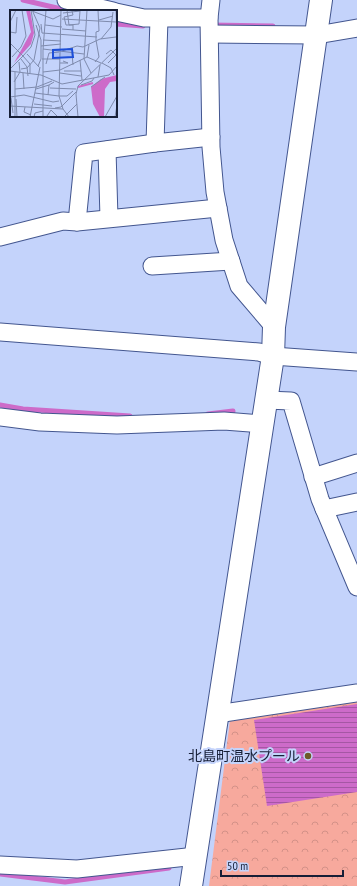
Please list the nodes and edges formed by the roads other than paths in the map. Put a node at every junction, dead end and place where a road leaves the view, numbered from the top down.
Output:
1 (66, 0) edge
2 (211, 0) edge
3 (321, 0) edge
4 (102, 10) edge
5 (117, 12) edge
6 (159, 26) junction
7 (210, 26) junction
8 (357, 28) edge
9 (317, 36) junction
10 (211, 137) junction
11 (156, 143) junction
12 (107, 150) junction
13 (218, 208) junction
14 (109, 218) junction
15 (77, 222) junction
16 (0, 237) edge
17 (231, 261) junction
18 (152, 266) dead end
19 (274, 327) junction
20 (0, 332) edge
21 (273, 356) junction
22 (357, 362) edge
23 (266, 400) junction
24 (0, 416) edge
25 (262, 424) junction
26 (357, 463) edge
27 (313, 477) junction
28 (357, 502) edge
29 (324, 509) junction
30 (357, 587) edge
31 (357, 693) edge
32 (217, 714) junction
33 (196, 856) junction
34 (0, 865) edge
35 (191, 886) edge

1 - 4 street
2 - 7 street
3 - 9 street
5 - 6 street
6 - 7 street
6 - 11 street
7 - 9 street
7 - 10 street
8 - 9 street
9 - 19 street
10 - 11 street
10 - 13 street
11 - 12 street
12 - 14 street
12 - 15 street
13 - 14 street
13 - 17 street
14 - 15 street
15 - 16 street
17 - 18 street
17 - 19 street
19 - 21 street
20 - 21 street
21 - 22 street
21 - 23 street
23 - 25 street
23 - 27 street
24 - 25 street
25 - 32 street
26 - 27 street
27 - 29 street
28 - 29 street
29 - 30 street
31 - 32 street
32 - 33 street
33 - 34 street
33 - 35 street

